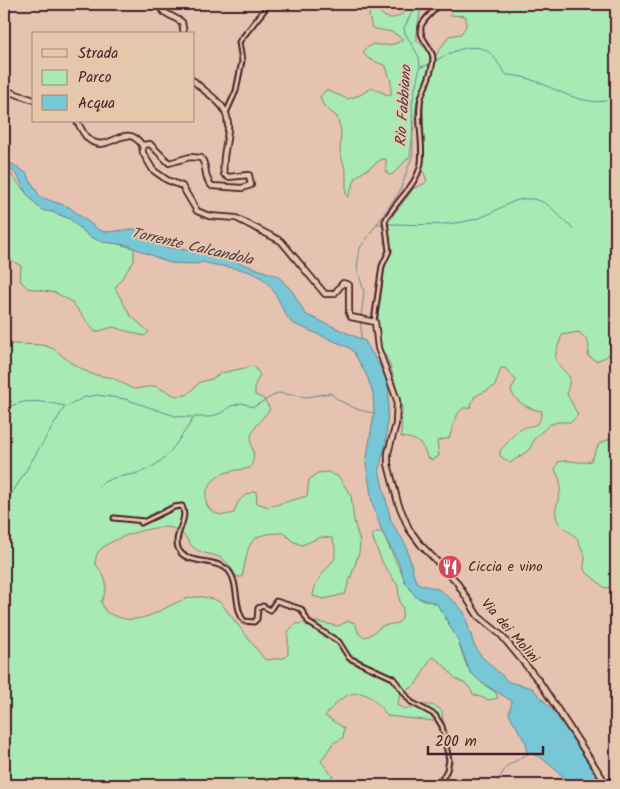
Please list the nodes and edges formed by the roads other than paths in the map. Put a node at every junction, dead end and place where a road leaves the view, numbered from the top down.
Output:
1 (158, 4) edge
2 (269, 4) edge
3 (439, 4) edge
4 (184, 32) edge
5 (195, 81) edge
6 (4, 88) edge
7 (32, 99) edge
8 (226, 114) junction
9 (78, 122) edge
10 (142, 145) junction
11 (373, 321) junction
12 (114, 518) dead end
13 (616, 758) edge
14 (439, 785) edge
15 (606, 785) edge
16 (614, 785) edge

1 - 4 street
2 - 8 street
3 - 11 street
5 - 8 street
6 - 7 street
8 - 10 street
9 - 10 street
10 - 11 street
11 - 15 street, Via dei Molini
12 - 14 street
13 - 16 street

